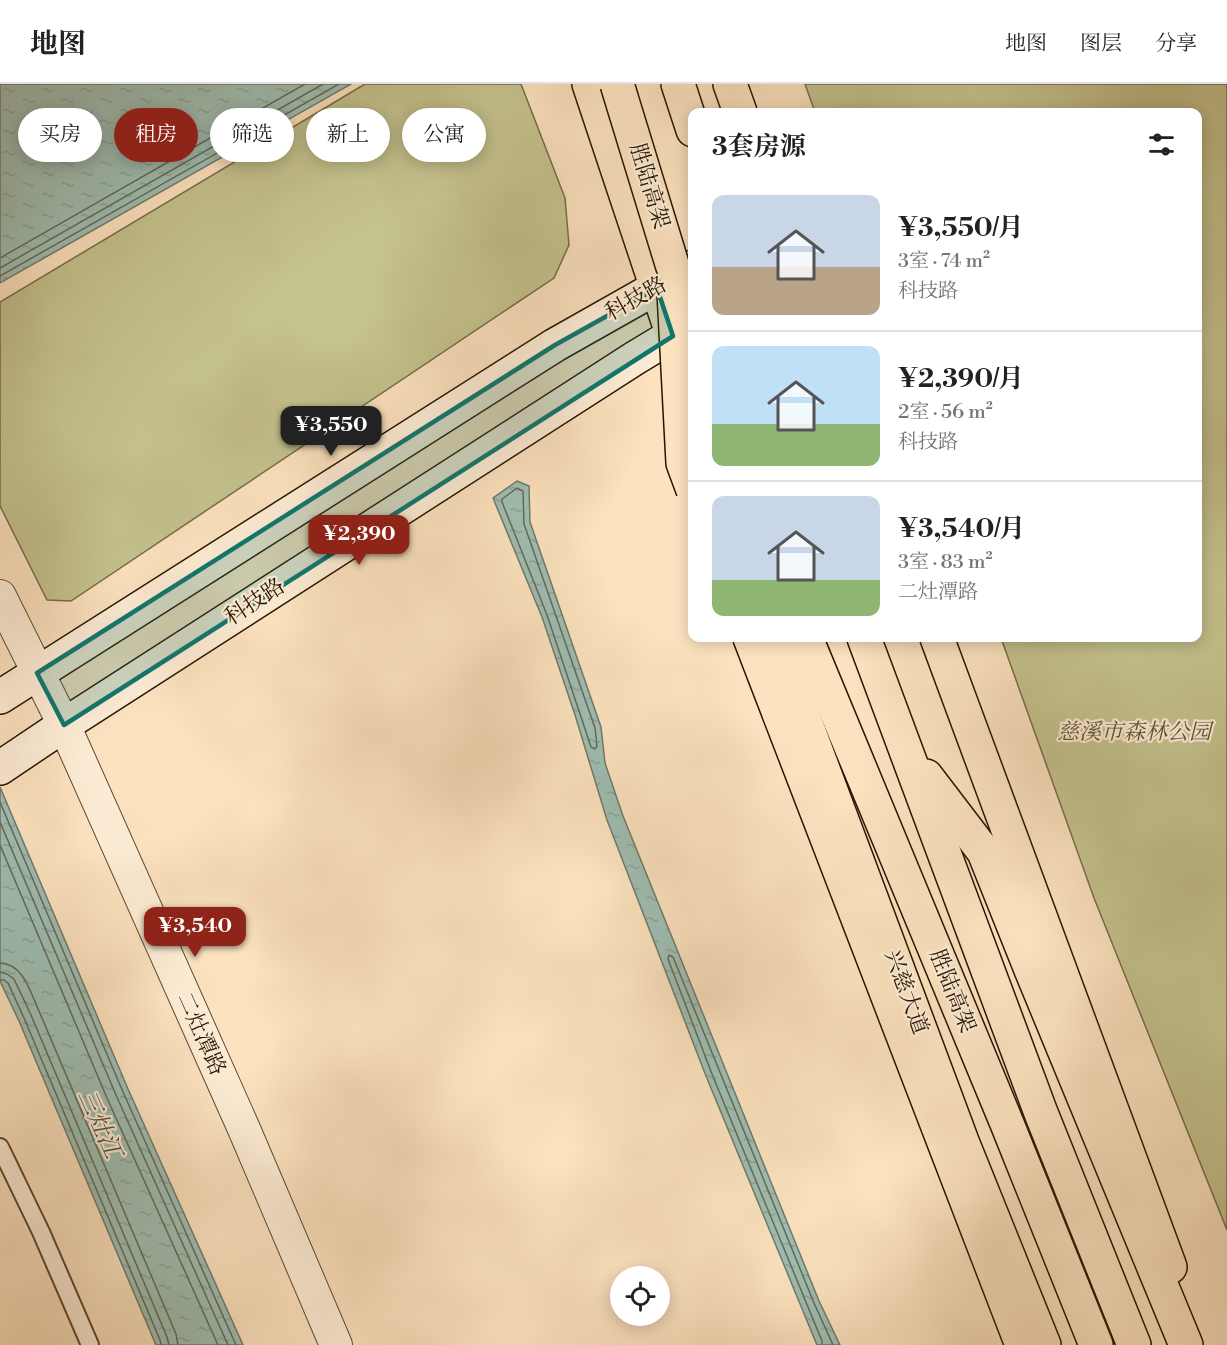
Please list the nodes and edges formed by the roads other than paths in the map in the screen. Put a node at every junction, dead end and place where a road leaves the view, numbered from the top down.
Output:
1 (589, 84) edge
2 (617, 84) edge
3 (678, 84) edge
4 (730, 84) edge
5 (739, 108) edge
6 (688, 115) edge
7 (683, 265) edge
8 (686, 327) edge
9 (688, 347) edge
10 (688, 476) edge
11 (0, 596) edge
12 (752, 642) edge
13 (775, 642) edge
14 (808, 642) edge
15 (865, 642) edge
16 (938, 642) edge
17 (37, 673) junction
18 (0, 697) edge
19 (64, 725) junction
20 (904, 747) junction
21 (0, 768) edge
22 (0, 1147) edge
23 (90, 1345) edge
24 (336, 1345) edge
25 (1022, 1345) edge
26 (1044, 1345) edge
27 (1096, 1345) edge
28 (1134, 1345) edge
29 (1186, 1345) edge
30 (1199, 1345) edge

1 - 8 main road
2 - 7 main road, 胜陆高架, bridge
3 - 6 main road
4 - 5 main road
7 - 8 main road, 胜陆高架, bridge
7 - 10 main road, bridge
7 - 17 main road, 科技路
8 - 9 main road
8 - 19 main road, 科技路
11 - 17 street, 二灶潭路
12 - 25 main road
13 - 26 main road, 兴慈大道
14 - 27 main road, 胜陆高架
15 - 20 main road, 胜陆高架
16 - 30 main road
17 - 18 main road, 科技路
17 - 19 street, 二灶潭路
19 - 21 main road, 科技路
19 - 24 street, 二灶潭路
20 - 28 main road, 胜陆高架
20 - 29 main road
22 - 23 lane

